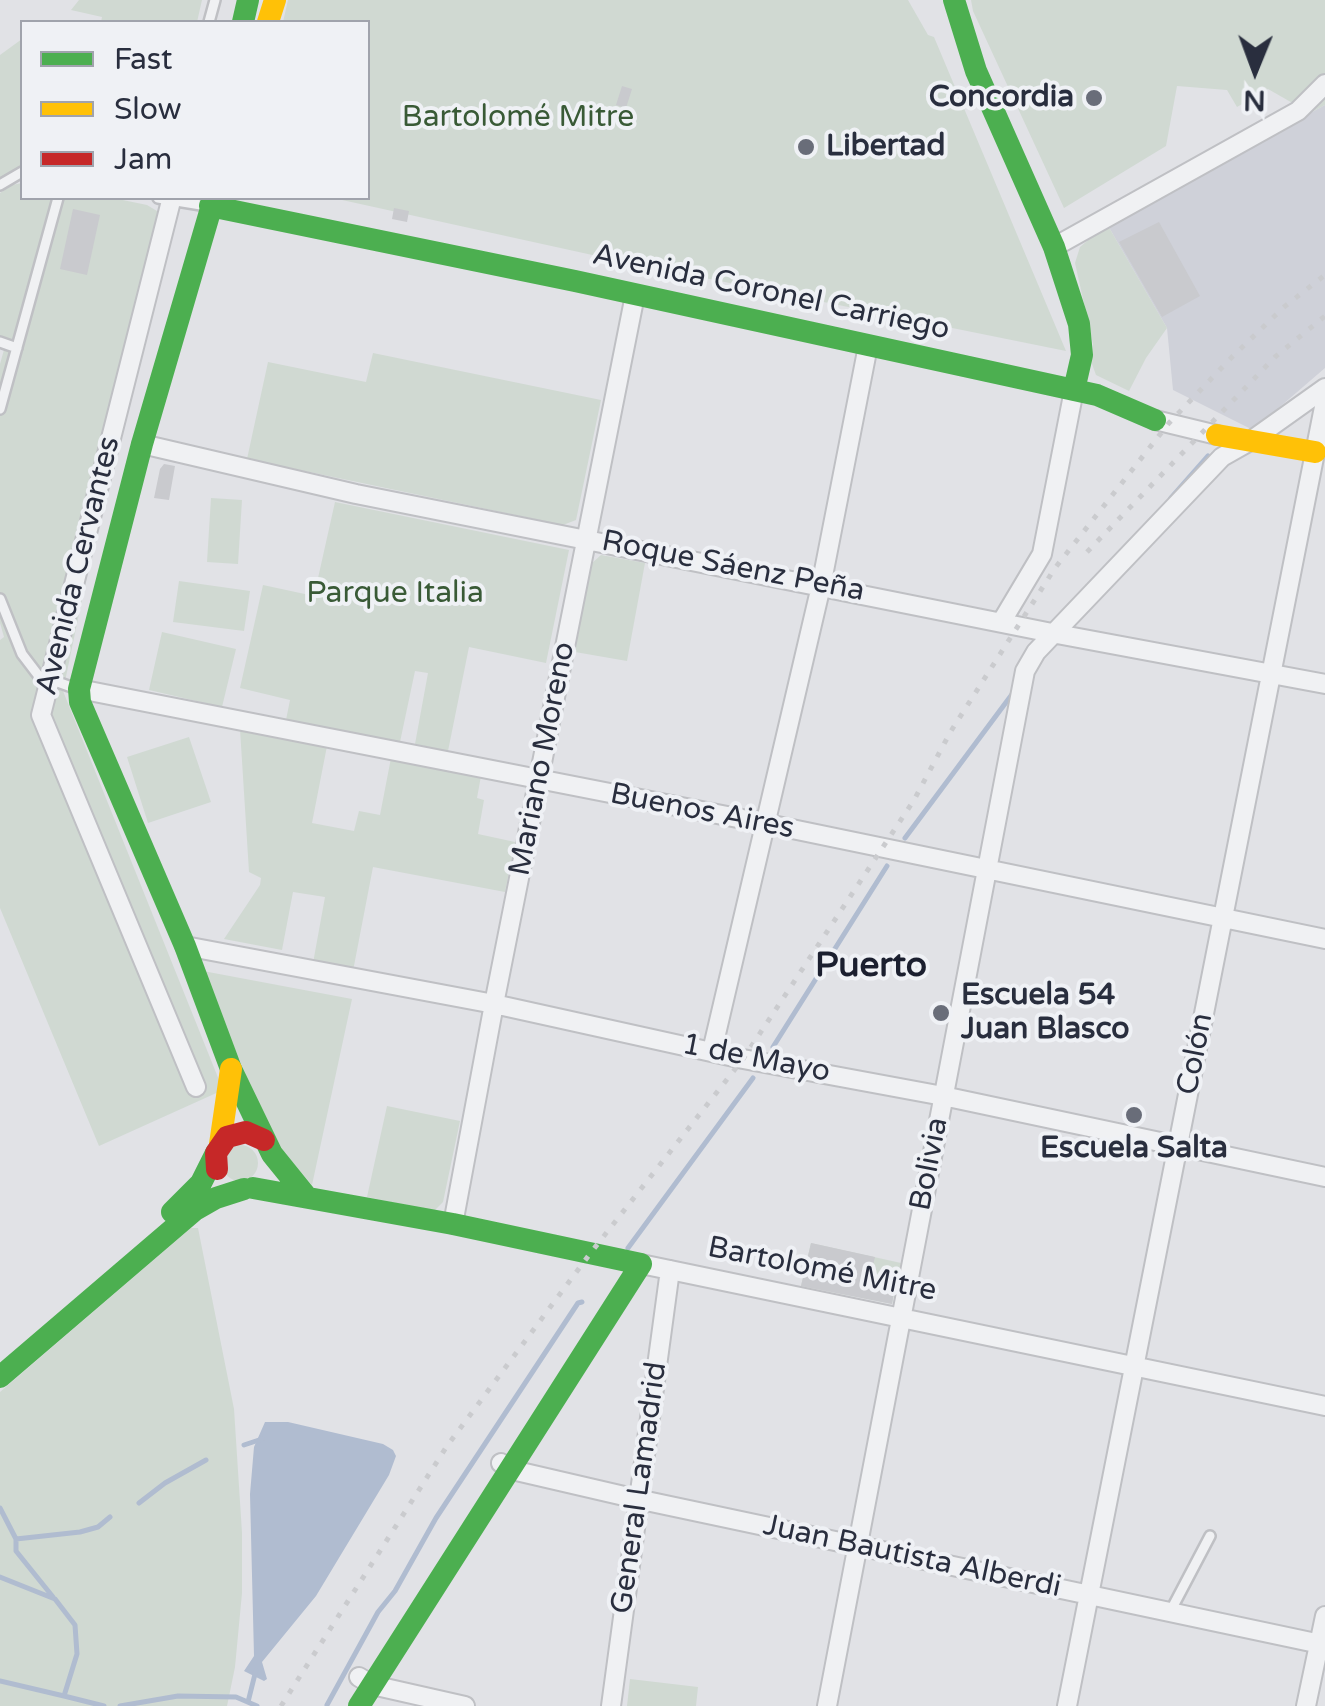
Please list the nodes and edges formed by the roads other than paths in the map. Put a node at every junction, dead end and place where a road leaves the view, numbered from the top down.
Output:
1 (954, 0) edge
2 (1325, 84) edge
3 (57, 200) edge
4 (164, 200) edge
5 (211, 200) edge
6 (1054, 247) junction
7 (635, 295) junction
8 (0, 342) edge
9 (868, 346) junction
10 (17, 348) junction
11 (1325, 388) edge
12 (1074, 390) junction
13 (1325, 402) edge
14 (0, 408) edge
15 (1156, 420) joint
16 (1217, 435) joint
17 (1252, 440) junction
18 (142, 444) junction
19 (1320, 454) edge
20 (586, 538) junction
21 (821, 586) junction
22 (0, 599) edge
23 (1002, 621) junction
24 (1056, 634) junction
25 (1272, 673) junction
26 (51, 682) junction
27 (1325, 684) edge
28 (79, 689) junction
29 (539, 780) junction
30 (763, 823) junction
31 (986, 869) junction
32 (1223, 917) junction
33 (1325, 939) edge
34 (185, 946) junction
35 (494, 1004) junction
36 (712, 1051) junction
37 (231, 1069) junction
38 (196, 1087) dead end
39 (943, 1096) junction
40 (1178, 1146) junction
41 (268, 1147) junction
42 (218, 1149) junction
43 (1325, 1177) edge
44 (248, 1189) junction
45 (306, 1196) junction
46 (454, 1224) junction
47 (633, 1262) junction
48 (670, 1270) junction
49 (901, 1316) junction
50 (4, 1365) edge
51 (1134, 1365) junction
52 (1325, 1406) edge
53 (507, 1466) junction
54 (636, 1499) junction
55 (1210, 1536) dead end
56 (858, 1544) junction
57 (1089, 1594) junction
58 (1170, 1612) junction
59 (1325, 1616) edge
60 (1322, 1644) edge
61 (366, 1682) junction
62 (341, 1706) edge
63 (359, 1706) edge
64 (464, 1706) edge
65 (611, 1706) edge
66 (828, 1706) edge
67 (1067, 1706) edge
68 (1306, 1706) edge

1 - 6 street
2 - 6 street
3 - 10 lane
4 - 26 street, Avenida Cervantes
5 - 7 street, Avenida Coronel Carriego
5 - 18 street
6 - 12 street
7 - 9 street, Avenida Coronel Carriego
7 - 20 street, Mariano Moreno
8 - 10 lane
9 - 12 street, Avenida Coronel Carriego
9 - 21 street
10 - 14 lane
11 - 17 street, Bolivia
12 - 15 street, Avenida Coronel Carriego
12 - 23 street
13 - 19 street, Colón
15 - 16 street, Avenida Coronel Carriego
16 - 17 street, Avenida Coronel Carriego
17 - 19 street, Avenida Coronel Carriego
17 - 24 street, Bolivia
18 - 20 street, Roque Sáenz Peña
18 - 28 street
19 - 25 street, Colón
20 - 21 street, Roque Sáenz Peña
20 - 29 street, Mariano Moreno
21 - 23 street, Roque Sáenz Peña
21 - 30 street
22 - 26 lane
23 - 24 street, Roque Sáenz Peña
24 - 25 street, Roque Sáenz Peña
24 - 31 street, Bolivia
25 - 27 street, Roque Sáenz Peña
25 - 32 street, Colón
26 - 28 lane
26 - 38 street, Avenida Cervantes
28 - 29 street, Buenos Aires
28 - 34 street
29 - 30 street, Buenos Aires
29 - 35 street, Mariano Moreno
30 - 31 street, Buenos Aires
30 - 36 street
31 - 32 street, Buenos Aires
31 - 39 street, Bolivia
32 - 33 street, Buenos Aires
32 - 40 street, Colón
34 - 35 street, 1 de Mayo
34 - 37 street
35 - 36 street, 1 de Mayo
35 - 46 street, Mariano Moreno
36 - 39 street, 1 de Mayo
37 - 41 street
37 - 42 street
39 - 40 street, 1 de Mayo
39 - 49 street, Bolivia
40 - 43 street, 1 de Mayo
40 - 51 street, Colón
41 - 42 street
41 - 44 street
41 - 45 street
42 - 44 street
42 - 50 street
44 - 45 street, Bartolomé Mitre
44 - 50 street
45 - 46 street, Bartolomé Mitre
46 - 47 street, Bartolomé Mitre
47 - 48 street, Bartolomé Mitre
47 - 53 street
48 - 49 street, Bartolomé Mitre
48 - 54 street, General Lamadrid
49 - 51 street, Bartolomé Mitre
49 - 56 street, Bolivia
51 - 52 street, Bartolomé Mitre
51 - 57 street, Colón
53 - 54 street, Juan Bautista Alberdi
53 - 61 street
54 - 56 street, Juan Bautista Alberdi
54 - 65 street, General Lamadrid
55 - 58 lane
56 - 57 street, Juan Bautista Alberdi
56 - 66 street, Bolivia
57 - 58 street, Juan Bautista Alberdi
57 - 67 street, Colón
58 - 60 street, Juan Bautista Alberdi
59 - 60 street
60 - 68 street
61 - 62 street
61 - 63 street
61 - 64 street

